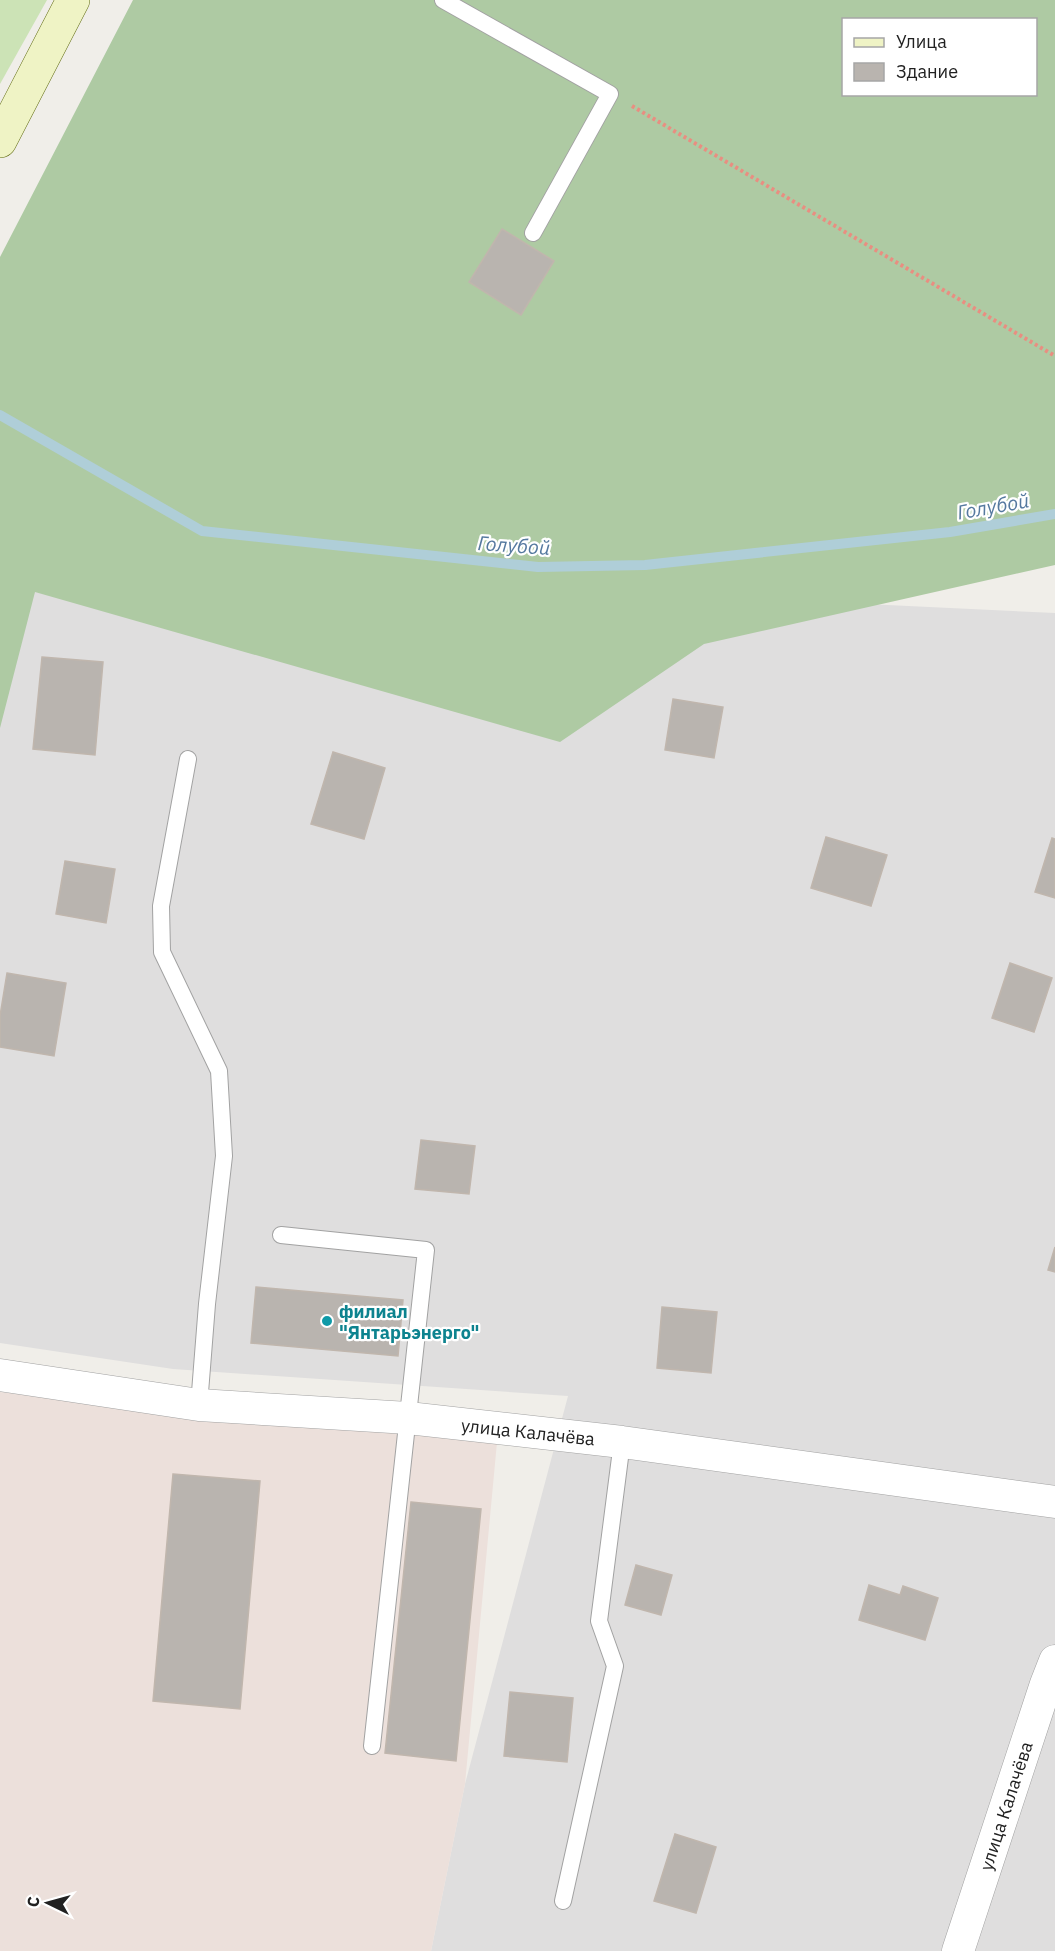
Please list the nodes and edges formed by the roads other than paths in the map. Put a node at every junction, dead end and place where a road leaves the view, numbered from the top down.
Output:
1 (73, 0) edge
2 (443, 0) edge
3 (0, 141) edge
4 (533, 233) dead end
5 (188, 759) dead end
6 (280, 1235) dead end
7 (0, 1375) edge
8 (199, 1404) junction
9 (408, 1418) junction
10 (621, 1442) junction
11 (1055, 1502) edge
12 (1055, 1661) edge
13 (372, 1746) dead end
14 (563, 1901) dead end
15 (958, 1951) edge

1 - 3 street
2 - 4 lane
5 - 8 lane
6 - 9 lane
7 - 8 street, улица Калачёва
8 - 9 street, улица Калачёва
9 - 10 street, улица Калачёва
9 - 13 lane
10 - 11 street, улица Калачёва
10 - 14 lane
12 - 15 street, улица Калачёва

